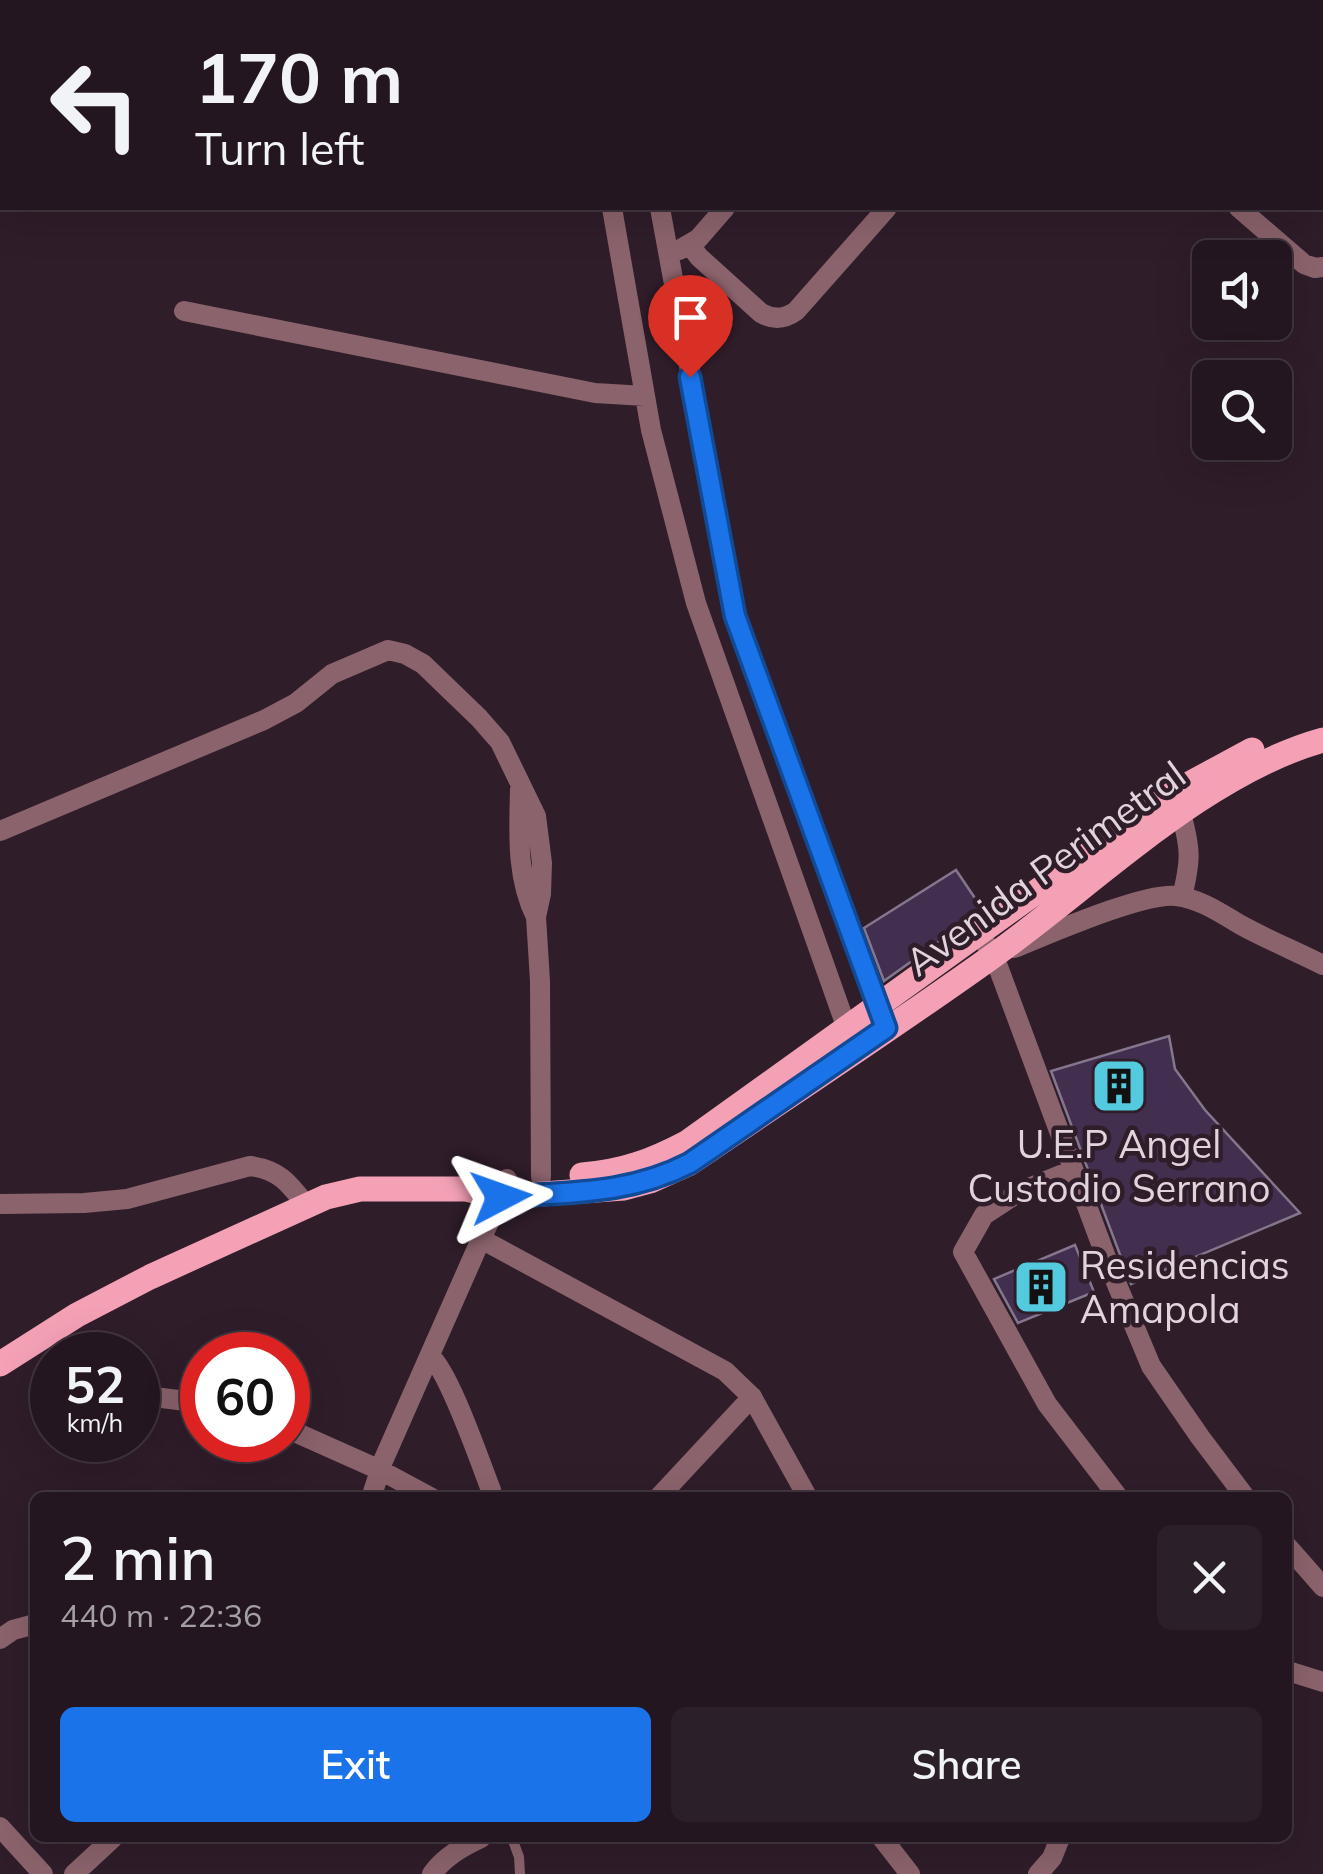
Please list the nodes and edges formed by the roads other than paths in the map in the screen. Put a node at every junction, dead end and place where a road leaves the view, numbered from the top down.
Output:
1 (612, 210) edge
2 (660, 210) edge
3 (723, 210) edge
4 (885, 210) edge
5 (1241, 210) edge
6 (690, 245) junction
7 (668, 253) junction
8 (1323, 267) edge
9 (184, 311) dead end
10 (645, 396) junction
11 (1323, 725) edge
12 (1323, 740) edge
13 (1181, 813) junction
14 (0, 831) edge
15 (1182, 897) junction
16 (986, 945) junction
17 (1323, 965) edge
18 (882, 1017) junction
19 (850, 1039) junction
20 (1073, 1170) junction
21 (541, 1177) junction
22 (504, 1188) junction
23 (0, 1204) edge
24 (306, 1205) junction
25 (481, 1239) junction
26 (430, 1356) junction
27 (0, 1364) edge
28 (752, 1397) junction
29 (310, 1439) edge
30 (380, 1470) junction
31 (373, 1492) edge
32 (421, 1492) edge
33 (490, 1492) edge
34 (664, 1492) edge
35 (805, 1492) edge
36 (1114, 1492) edge
37 (1241, 1492) edge
38 (1292, 1552) edge
39 (1323, 1587) edge
40 (30, 1625) edge
41 (0, 1639) edge
42 (1292, 1672) edge
43 (1323, 1682) edge
44 (0, 1827) edge
45 (109, 1842) edge
46 (473, 1842) edge
47 (513, 1842) edge
48 (885, 1842) edge
49 (1059, 1842) edge
50 (1051, 1869) edge
51 (43, 1874) edge
52 (74, 1874) edge
53 (432, 1874) edge
54 (520, 1874) edge
55 (910, 1874) edge

1 - 10 street
2 - 7 street
3 - 6 street
4 - 6 street
5 - 8 street
6 - 7 street
7 - 18 street
9 - 10 street
10 - 19 street
11 - 16 main road, Avenida Perimetral
12 - 13 main road, Avenida Perimetral
13 - 15 street
13 - 16 main road, Avenida Perimetral
14 - 21 street
15 - 16 street
15 - 17 street
16 - 18 main road, Avenida Perimetral
16 - 20 street
18 - 19 main road, Avenida Perimetral
19 - 21 main road, Avenida Perimetral
19 - 22 main road, Avenida Perimetral
20 - 36 street
20 - 37 street
21 - 22 main road, Avenida Perimetral
22 - 24 main road, Avenida Perimetral
22 - 25 street
23 - 24 street
24 - 27 main road, Avenida Perimetral
25 - 26 street
25 - 28 street
26 - 30 street
26 - 33 street
28 - 34 street
28 - 35 street
29 - 30 street
30 - 31 street
30 - 32 street
38 - 39 street
40 - 41 street
42 - 43 street
44 - 51 street
45 - 52 street
46 - 53 street
47 - 54 lane
48 - 55 street
49 - 50 street

